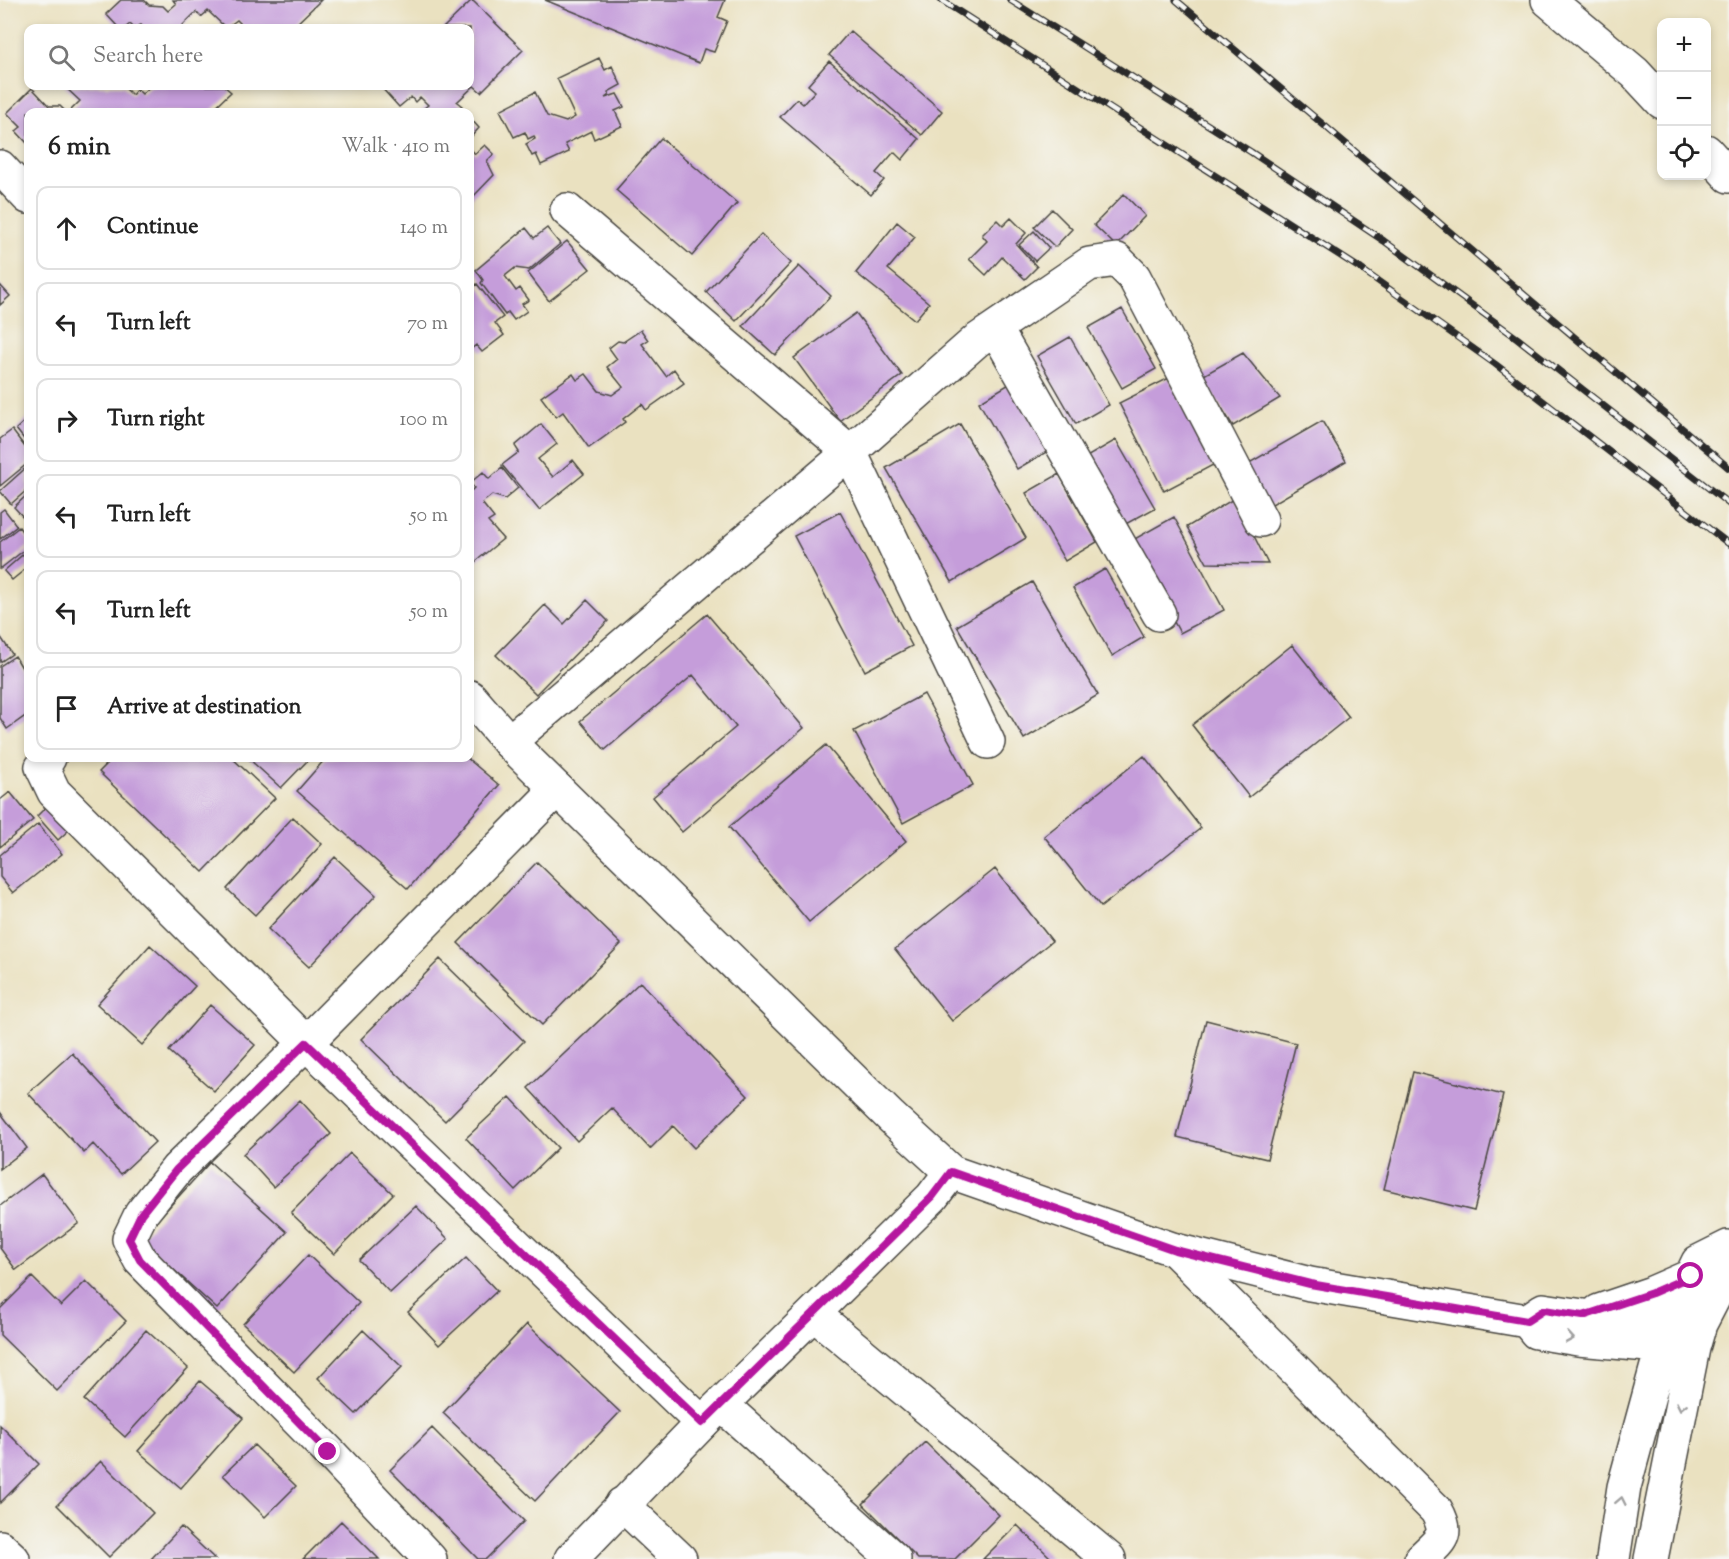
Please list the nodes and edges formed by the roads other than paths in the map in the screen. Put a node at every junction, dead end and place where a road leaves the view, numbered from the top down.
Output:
1 (1548, 0) edge
2 (1657, 97) edge
3 (1711, 156) edge
4 (0, 166) edge
5 (1729, 176) edge
6 (24, 193) edge
7 (567, 210) dead end
8 (994, 328) junction
9 (850, 452) junction
10 (1261, 520) dead end
11 (1159, 614) dead end
12 (474, 702) edge
13 (509, 742) junction
14 (988, 742) dead end
15 (46, 762) edge
16 (557, 789) junction
17 (306, 1043) junction
18 (951, 1172) junction
19 (1728, 1247) edge
20 (1175, 1250) junction
21 (1691, 1276) junction
22 (814, 1314) junction
23 (1583, 1316) junction
24 (1527, 1321) junction
25 (1681, 1335) junction
26 (712, 1414) junction
27 (622, 1504) junction
28 (0, 1547) edge
29 (13, 1559) edge
30 (430, 1559) edge
31 (571, 1559) edge
32 (680, 1559) edge
33 (894, 1559) edge
34 (1109, 1559) edge
35 (1421, 1559) edge
36 (1612, 1559) edge
37 (1652, 1559) edge

1 - 2 street
3 - 5 street
4 - 6 street
7 - 9 street
8 - 9 street
8 - 10 street
8 - 11 street
9 - 13 street
9 - 14 street
12 - 13 street
13 - 16 street
15 - 17 street
16 - 17 street
16 - 18 street
17 - 26 street
17 - 30 street
18 - 20 street
18 - 22 street
19 - 21 street
19 - 25 street
20 - 24 street
20 - 35 street
21 - 23 street
21 - 25 street
22 - 26 street
22 - 34 street
23 - 24 street
23 - 25 street
24 -> 25 street
36 -> 25 street
25 -> 37 street
26 - 27 street
26 - 33 street
27 - 31 street
27 - 32 street
28 - 29 street

